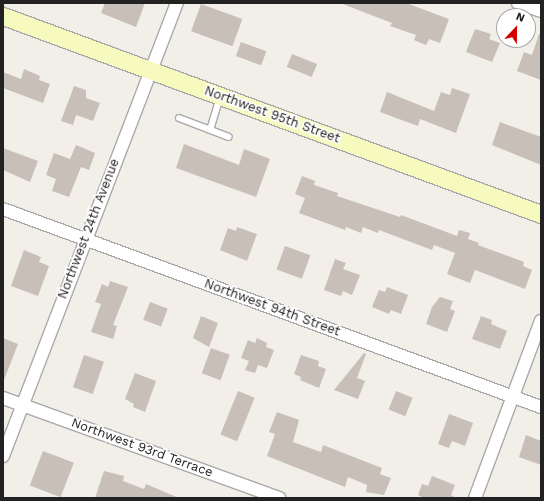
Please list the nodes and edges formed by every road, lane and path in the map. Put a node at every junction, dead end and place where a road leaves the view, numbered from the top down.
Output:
1 (177, 3) edge
2 (518, 3) edge
3 (541, 11) edge
4 (3, 16) edge
5 (151, 71) junction
6 (221, 96) junction
7 (178, 118) dead end
8 (210, 130) junction
9 (229, 137) dead end
10 (3, 209) edge
11 (541, 214) edge
12 (84, 239) junction
13 (541, 321) edge
14 (513, 396) junction
15 (3, 398) edge
16 (21, 404) junction
17 (541, 406) edge
18 (3, 456) edge
19 (280, 498) edge
20 (475, 498) edge

1 - 5 street, Northwest 24th Avenue
2 - 3 street
4 - 5 main road, Northwest 95th Street
5 - 6 main road, Northwest 95th Street
5 - 12 street, Northwest 24th Avenue
6 - 8 lane
6 - 11 main road, Northwest 95th Street
7 - 8 lane
8 - 9 lane
10 - 12 street, Northwest 94th Street
12 - 14 street, Northwest 94th Street
12 - 16 street, Northwest 24th Avenue
13 - 14 street
14 - 17 street, Northwest 94th Street
14 - 20 street
15 - 16 street, Northwest 93rd Terrace
16 - 18 street, Northwest 24th Avenue
16 - 19 street, Northwest 93rd Terrace

